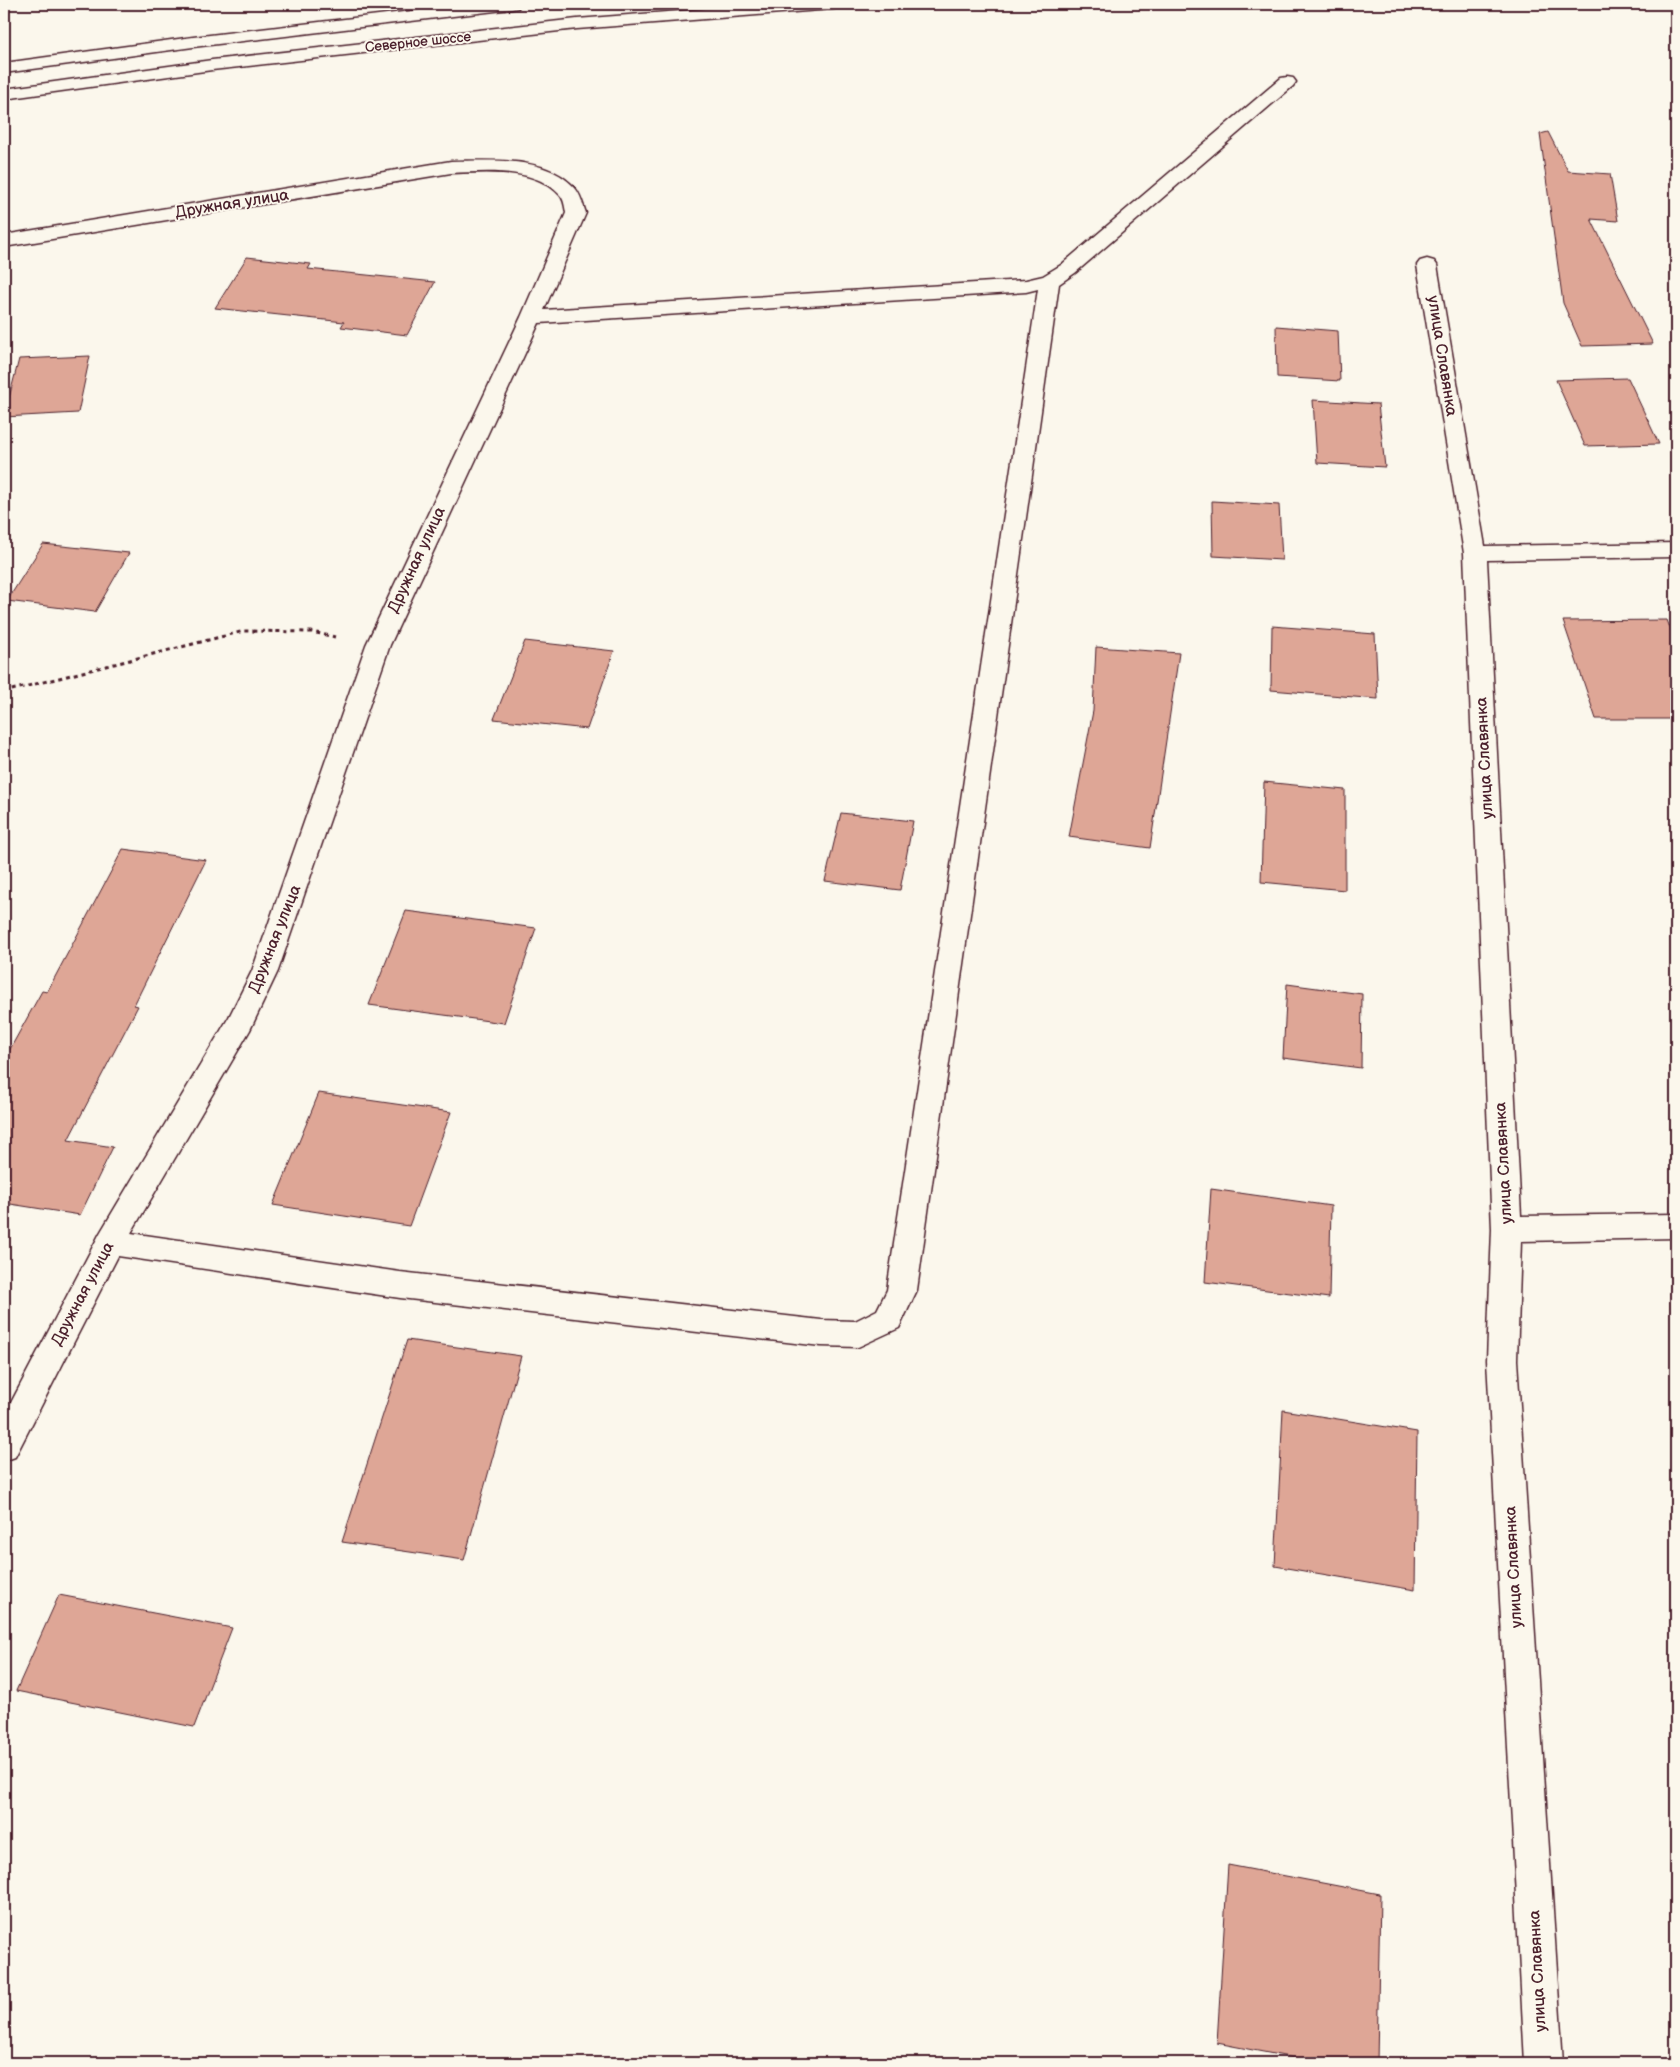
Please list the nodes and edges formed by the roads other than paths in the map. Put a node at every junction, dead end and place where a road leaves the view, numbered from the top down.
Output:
1 (512, 4) edge
2 (833, 4) edge
3 (4, 68) edge
4 (1287, 82) dead end
5 (4, 94) edge
6 (4, 241) edge
7 (1427, 265) dead end
8 (1049, 281) junction
9 (531, 317) junction
10 (1676, 550) edge
11 (1475, 553) junction
12 (1676, 1226) edge
13 (1507, 1229) junction
14 (110, 1242) junction
15 (4, 1447) edge
16 (1544, 2063) edge

1 - 3 street, Северное шоссе
2 - 5 street, Северное шоссе
4 - 8 street
6 - 9 street, Дружная улица
7 - 11 street, улица Славянка
8 - 9 street
8 - 14 street
9 - 14 street, Дружная улица
10 - 11 street
11 - 13 street, улица Славянка
12 - 13 street
13 - 16 street, улица Славянка
14 - 15 street, Дружная улица

